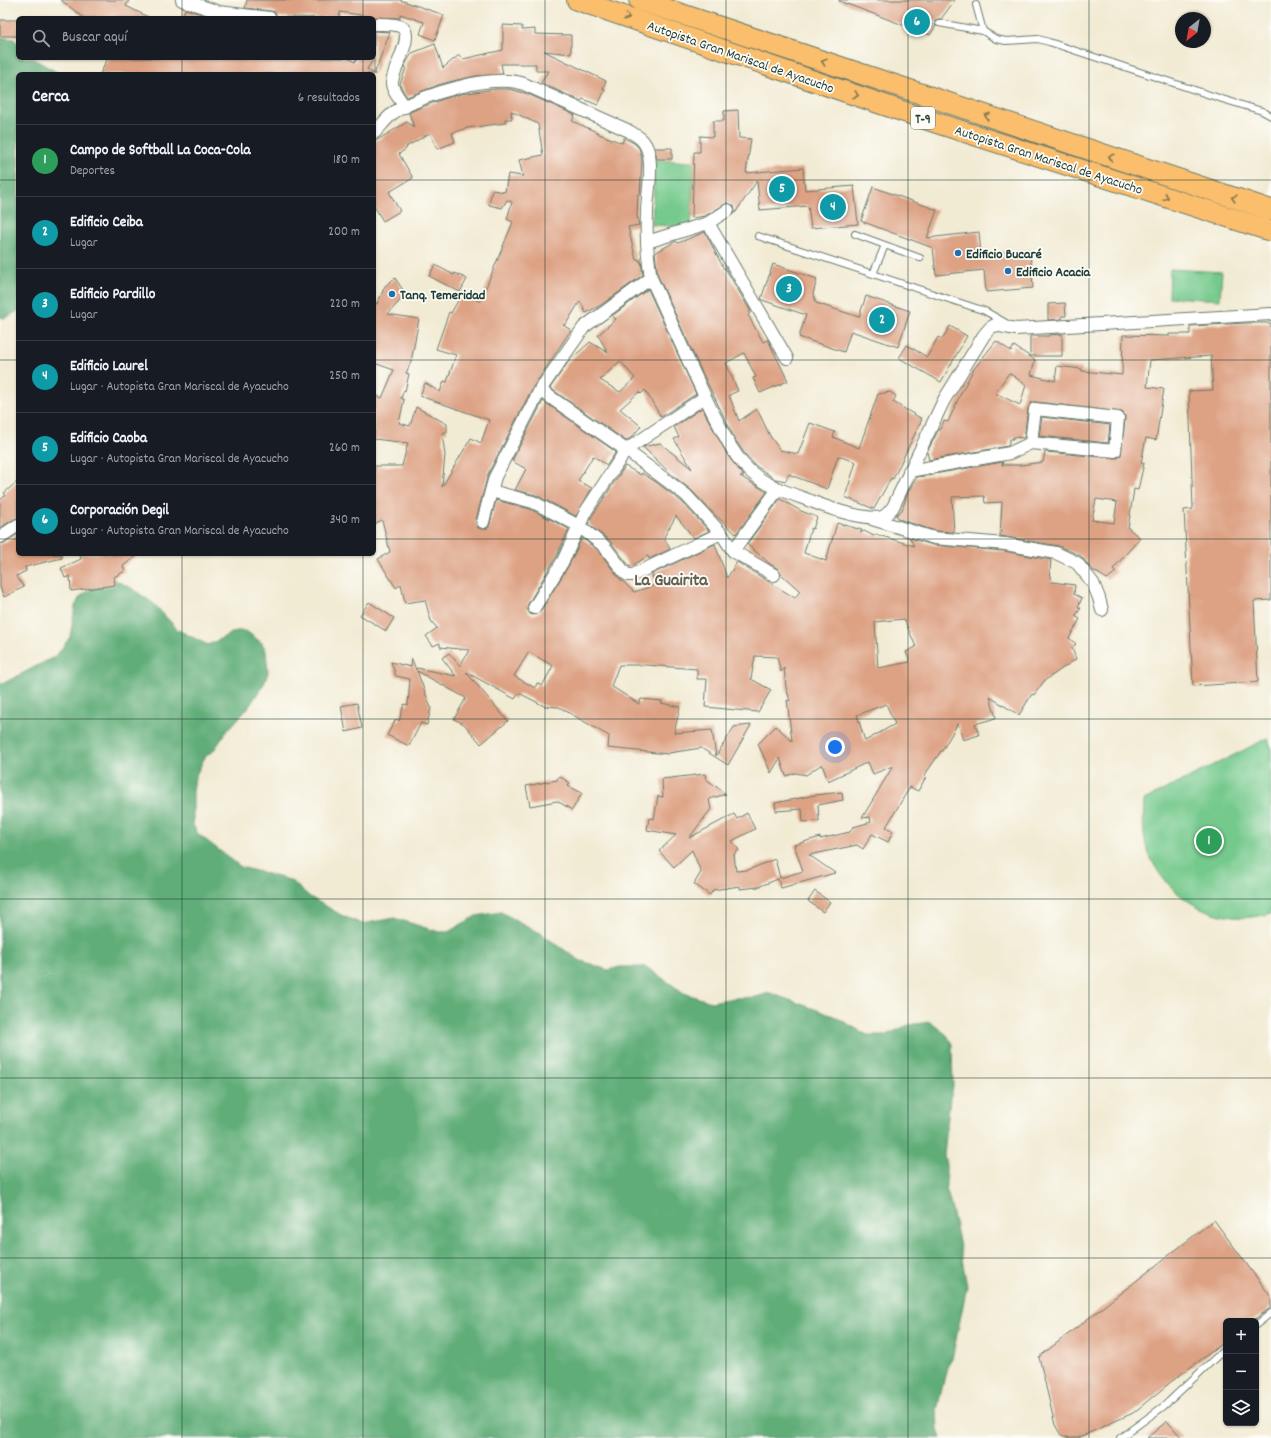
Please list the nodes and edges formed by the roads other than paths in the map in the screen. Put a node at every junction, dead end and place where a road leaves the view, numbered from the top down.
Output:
1 (182, 0) edge
2 (577, 0) edge
3 (640, 0) edge
4 (976, 5) dead end
5 (253, 16) edge
6 (939, 23) dead end
7 (376, 24) edge
8 (983, 31) junction
9 (405, 107) junction
10 (1271, 116) edge
11 (376, 130) edge
12 (728, 210) dead end
13 (1271, 210) edge
14 (708, 223) junction
15 (1271, 231) edge
16 (855, 234) dead end
17 (758, 236) dead end
18 (647, 242) junction
19 (885, 245) junction
20 (920, 258) dead end
21 (873, 274) junction
22 (651, 278) junction
23 (1271, 314) edge
24 (1016, 329) junction
25 (787, 358) dead end
26 (540, 390) junction
27 (705, 397) junction
28 (1031, 442) junction
29 (626, 450) junction
30 (909, 472) junction
31 (778, 488) junction
32 (491, 490) junction
33 (871, 518) junction
34 (483, 522) dead end
35 (16, 526) edge
36 (579, 526) junction
37 (721, 533) junction
38 (0, 537) edge
39 (733, 551) junction
40 (774, 574) dead end
41 (534, 608) dead end
42 (1102, 610) dead end
43 (1271, 1313) edge
44 (1259, 1323) edge
45 (1223, 1351) edge
46 (1120, 1438) edge

1 - 5 street
2 -> 15 highway, Autopista Gran Mariscal de Ayacucho / T-9
13 -> 3 highway, Autopista Gran Mariscal de Ayacucho / T-9
4 - 8 lane
6 - 8 lane
7 - 9 street
8 - 10 lane
9 - 11 street
9 - 18 street
12 - 14 street
14 - 18 street
14 - 25 street
16 - 19 lane
17 - 21 lane
18 - 22 street
19 - 20 lane
19 - 21 lane
21 - 24 lane
22 - 26 street
22 - 27 street
23 - 24 street
24 - 30 street
26 - 29 street
26 - 32 street
27 - 29 street
27 - 31 street
28 - 28 street
28 - 30 street
29 - 36 street
29 - 37 street
30 - 33 street
31 - 33 street
31 - 39 street
32 - 34 street
32 - 36 street
33 - 42 street
35 - 38 street
36 - 37 street
36 - 41 street
37 - 39 street
39 - 40 street
43 - 44 lane
45 - 46 lane

